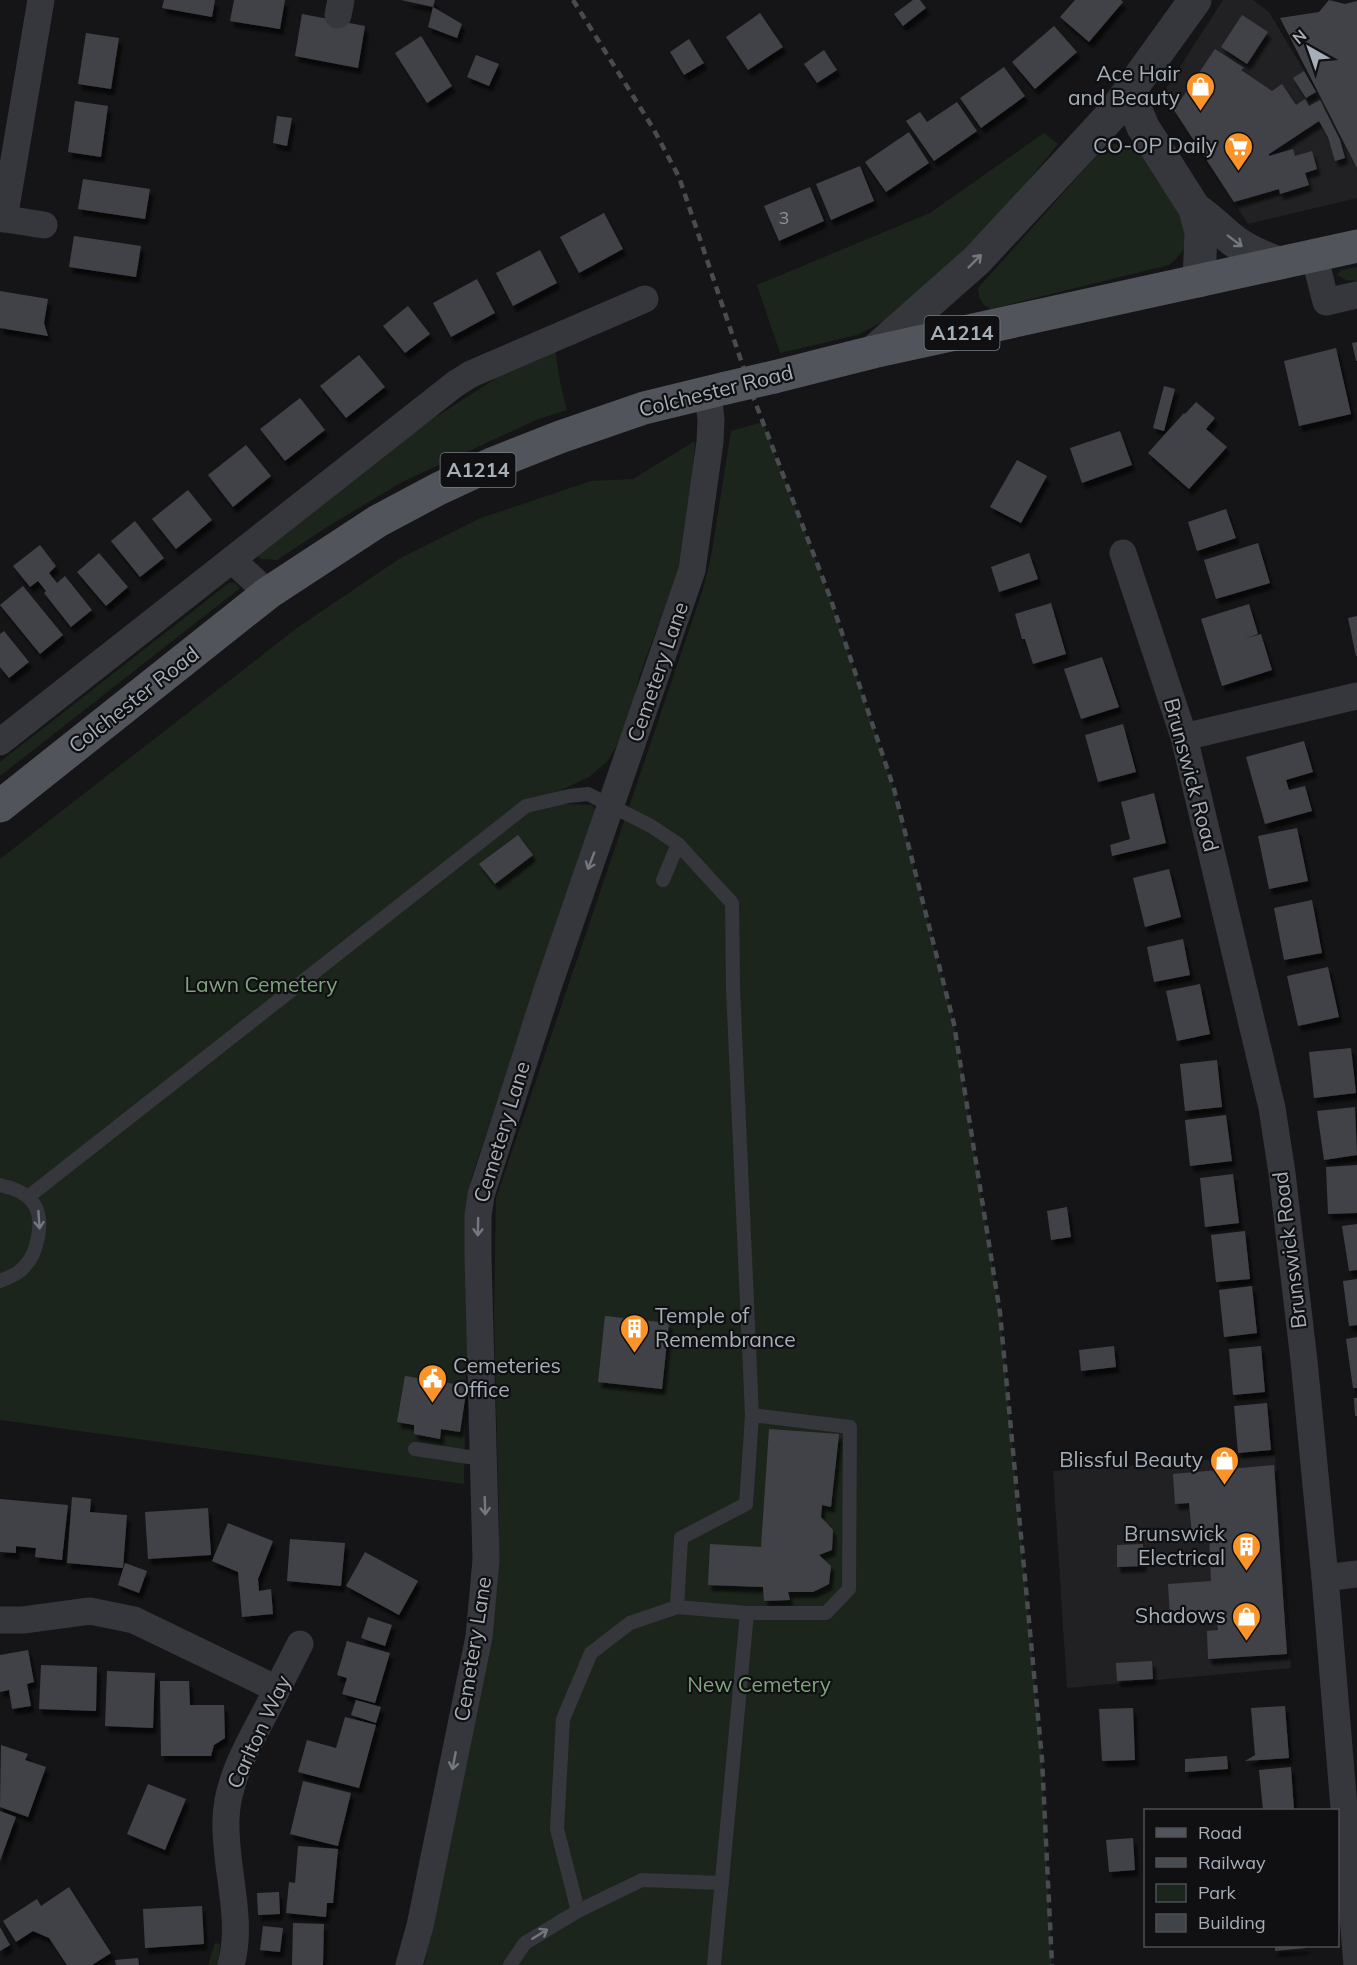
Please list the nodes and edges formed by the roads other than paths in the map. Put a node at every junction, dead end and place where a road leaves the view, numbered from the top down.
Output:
1 (40, 0) edge
2 (1195, 0) edge
3 (1132, 88) junction
4 (1195, 209) junction
5 (2, 218) edge
6 (44, 225) dead end
7 (1357, 246) edge
8 (1314, 255) junction
9 (1280, 263) junction
10 (1199, 281) junction
11 (1357, 295) edge
12 (645, 299) dead end
13 (873, 352) junction
14 (717, 390) junction
15 (1123, 552) dead end
16 (232, 560) junction
17 (268, 593) junction
18 (1357, 696) edge
19 (1184, 737) junction
20 (0, 742) edge
21 (0, 806) edge
22 (612, 806) junction
23 (678, 844) junction
24 (663, 880) dead end
25 (0, 1185) edge
26 (28, 1197) junction
27 (0, 1281) edge
28 (752, 1415) junction
29 (415, 1449) dead end
30 (483, 1459) junction
31 (1357, 1574) edge
32 (1325, 1578) junction
33 (677, 1607) junction
34 (747, 1613) junction
35 (0, 1620) edge
36 (300, 1644) dead end
37 (277, 1689) junction
38 (722, 1883) junction
39 (578, 1911) junction
40 (231, 1965) edge
41 (409, 1965) edge
42 (510, 1965) edge
43 (714, 1965) edge
44 (1357, 1965) edge

1 - 5 street
2 - 3 street
3 - 4 street
13 -> 3 street
4 -> 9 street
4 - 10 street
5 - 6 street
7 - 8 main road, Colchester Road / A1214
8 - 9 main road, Colchester Road / A1214
8 - 11 street
9 - 10 main road, Colchester Road / A1214
10 - 13 main road, Colchester Road / A1214
12 - 16 street
13 - 14 main road, Colchester Road / A1214, bridge
14 - 17 main road, Colchester Road / A1214
14 - 22 street, Cemetery Lane
15 - 19 street, Brunswick Road
16 - 17 street
16 - 20 street
17 - 21 main road, Colchester Road / A1214
18 - 19 street
19 - 32 street, Brunswick Road
22 - 23 lane
22 - 26 lane
22 -> 30 street, Cemetery Lane
23 - 24 lane
23 - 28 lane
25 - 26 lane
26 -> 27 lane
28 - 33 lane
28 - 34 lane
29 - 30 lane
30 -> 41 street, Cemetery Lane
31 - 32 street
32 - 44 street, Brunswick Road
33 - 34 lane
33 - 39 lane
34 - 38 lane
35 - 37 street
36 - 37 street, Carlton Way
37 - 40 street, Carlton Way
38 - 39 lane
38 - 43 lane
42 -> 39 lane

